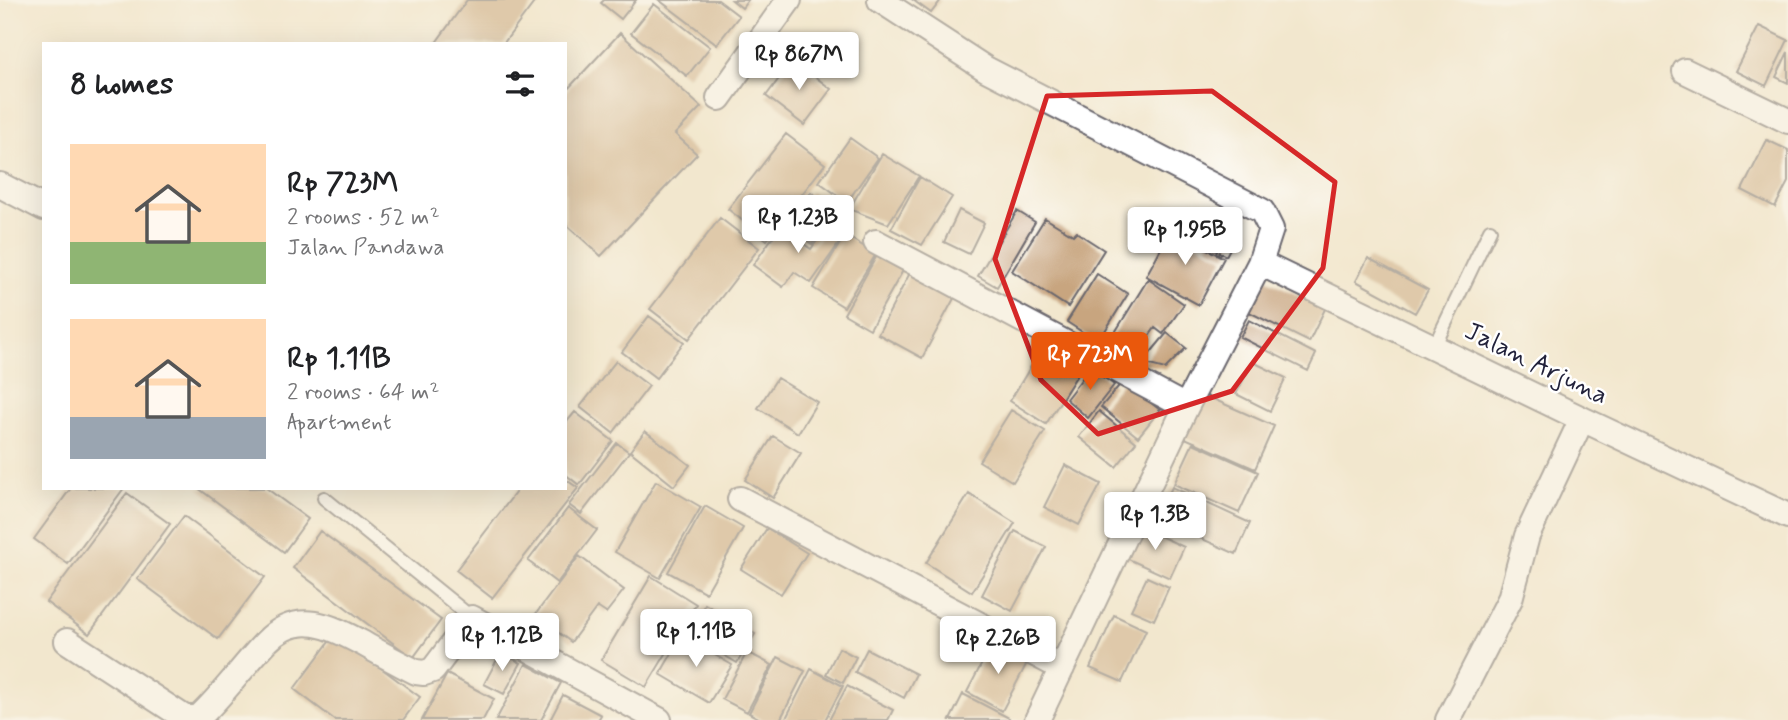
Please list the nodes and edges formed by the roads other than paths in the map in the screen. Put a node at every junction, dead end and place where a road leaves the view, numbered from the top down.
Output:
1 (789, 0) edge
2 (880, 0) edge
3 (1685, 71) dead end
4 (719, 98) dead end
5 (1788, 121) edge
6 (0, 185) edge
7 (42, 207) edge
8 (1490, 230) dead end
9 (876, 242) dead end
10 (1259, 263) junction
11 (1434, 347) junction
12 (1186, 407) junction
13 (1582, 419) junction
14 (324, 498) dead end
15 (740, 499) dead end
16 (1788, 516) edge
17 (472, 618) junction
18 (66, 641) dead end
19 (1062, 668) junction
20 (659, 720) edge
21 (1037, 720) edge
22 (1448, 720) edge

1 - 4 street
2 - 10 street
3 - 5 street
6 - 7 street
8 - 11 lane
9 - 12 street
10 - 11 street, Jalan Arjuna
10 - 12 street
11 - 13 street, Jalan Arjuna
12 - 19 street
13 - 16 street, Jalan Arjuna
13 - 22 street
14 - 17 lane
15 - 19 street
17 - 18 street
17 - 20 street
19 - 21 street

